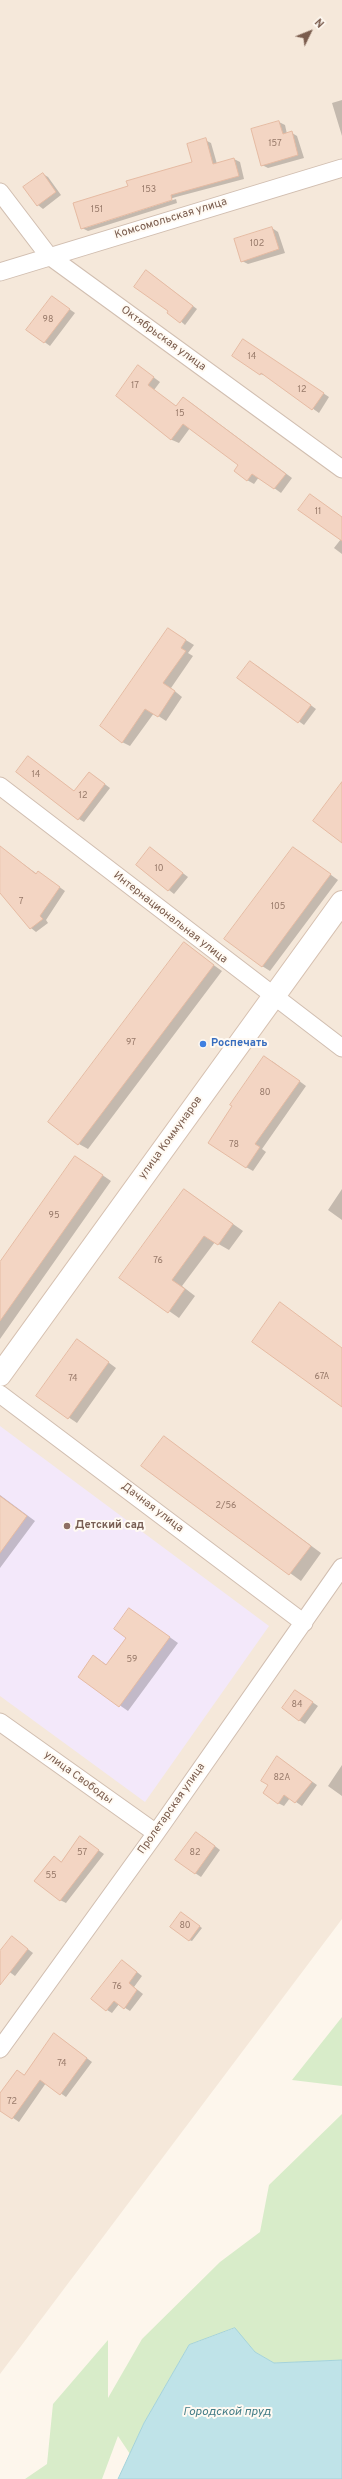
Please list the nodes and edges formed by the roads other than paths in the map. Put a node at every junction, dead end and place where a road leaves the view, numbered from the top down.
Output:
1 (342, 168) edge
2 (0, 192) edge
3 (48, 256) junction
4 (0, 272) edge
5 (342, 469) edge
6 (0, 786) edge
7 (342, 902) edge
8 (273, 997) junction
9 (342, 1048) edge
10 (0, 1375) edge
11 (0, 1394) edge
12 (342, 1567) edge
13 (304, 1623) junction
14 (0, 1722) edge
15 (156, 1833) junction
16 (0, 2049) edge

1 - 3 street, Комсомольская улица
2 - 3 street, Октябрьская улица
3 - 4 street, Комсомольская улица
3 - 5 street, Октябрьская улица
6 - 8 street, Интернациональная улица
7 - 8 main road, улица Коммунаров
8 - 9 street, Интернациональная улица
8 - 10 main road, улица Коммунаров
11 - 13 street, Дачная улица
12 - 13 street, Пролетарская улица
13 - 15 street, Пролетарская улица
14 - 15 street, улица Свободы
15 - 16 street, Пролетарская улица

